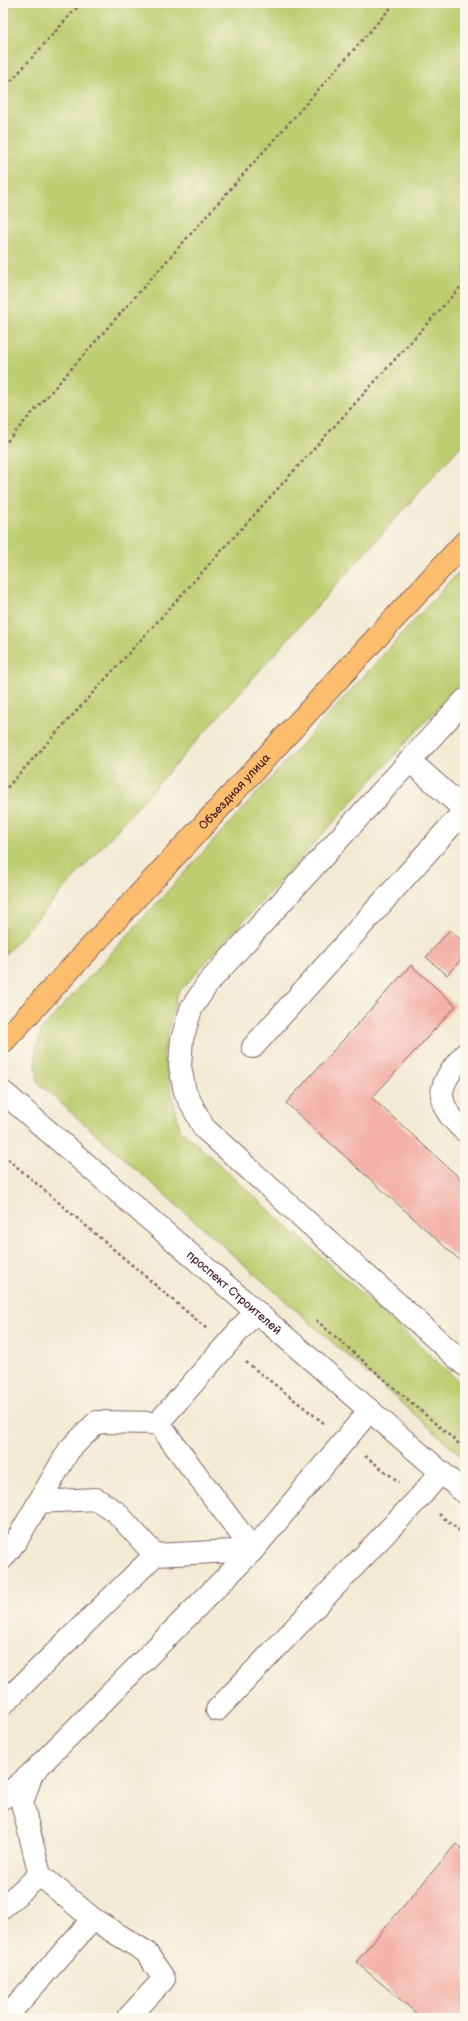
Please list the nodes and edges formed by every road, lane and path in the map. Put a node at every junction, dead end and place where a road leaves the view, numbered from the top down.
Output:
1 (81, 3) edge
2 (395, 3) edge
3 (3, 90) edge
4 (465, 282) edge
5 (3, 446) edge
6 (465, 542) edge
7 (465, 700) edge
8 (410, 760) junction
9 (3, 792) edge
10 (465, 810) edge
11 (3, 1042) edge
12 (253, 1047) dead end
13 (465, 1054) edge
14 (3, 1092) edge
15 (465, 1131) edge
16 (256, 1311) junction
17 (316, 1320) dead end
18 (465, 1365) edge
19 (370, 1410) junction
20 (158, 1423) junction
21 (465, 1449) edge
22 (441, 1472) junction
23 (465, 1493) edge
24 (39, 1502) junction
25 (254, 1550) junction
26 (155, 1555) junction
27 (3, 1558) edge
28 (3, 1704) edge
29 (217, 1710) dead end
30 (32, 1773) junction
31 (3, 1798) edge
32 (40, 1875) junction
33 (3, 1907) edge
34 (93, 1919) junction
35 (5, 2018) edge
36 (128, 2018) edge

1 - 3 path
2 - 5 path
4 - 9 path
6 - 11 main road, Объездная улица
7 - 8 street
8 - 10 street
8 - 18 street
10 - 12 street
13 - 15 street
14 - 16 street, проспект Строителей
16 - 19 street, проспект Строителей
16 - 20 street
17 - 21 path
19 - 22 street, проспект Строителей
19 - 25 street
20 - 24 street
20 - 25 street
22 - 23 street, проспект Строителей
22 - 29 street
24 - 26 street
24 - 27 street
25 - 26 street
25 - 30 street
26 - 28 street
30 - 31 street
30 - 32 street
32 - 33 street
32 - 34 street
34 - 35 street
34 - 36 street

